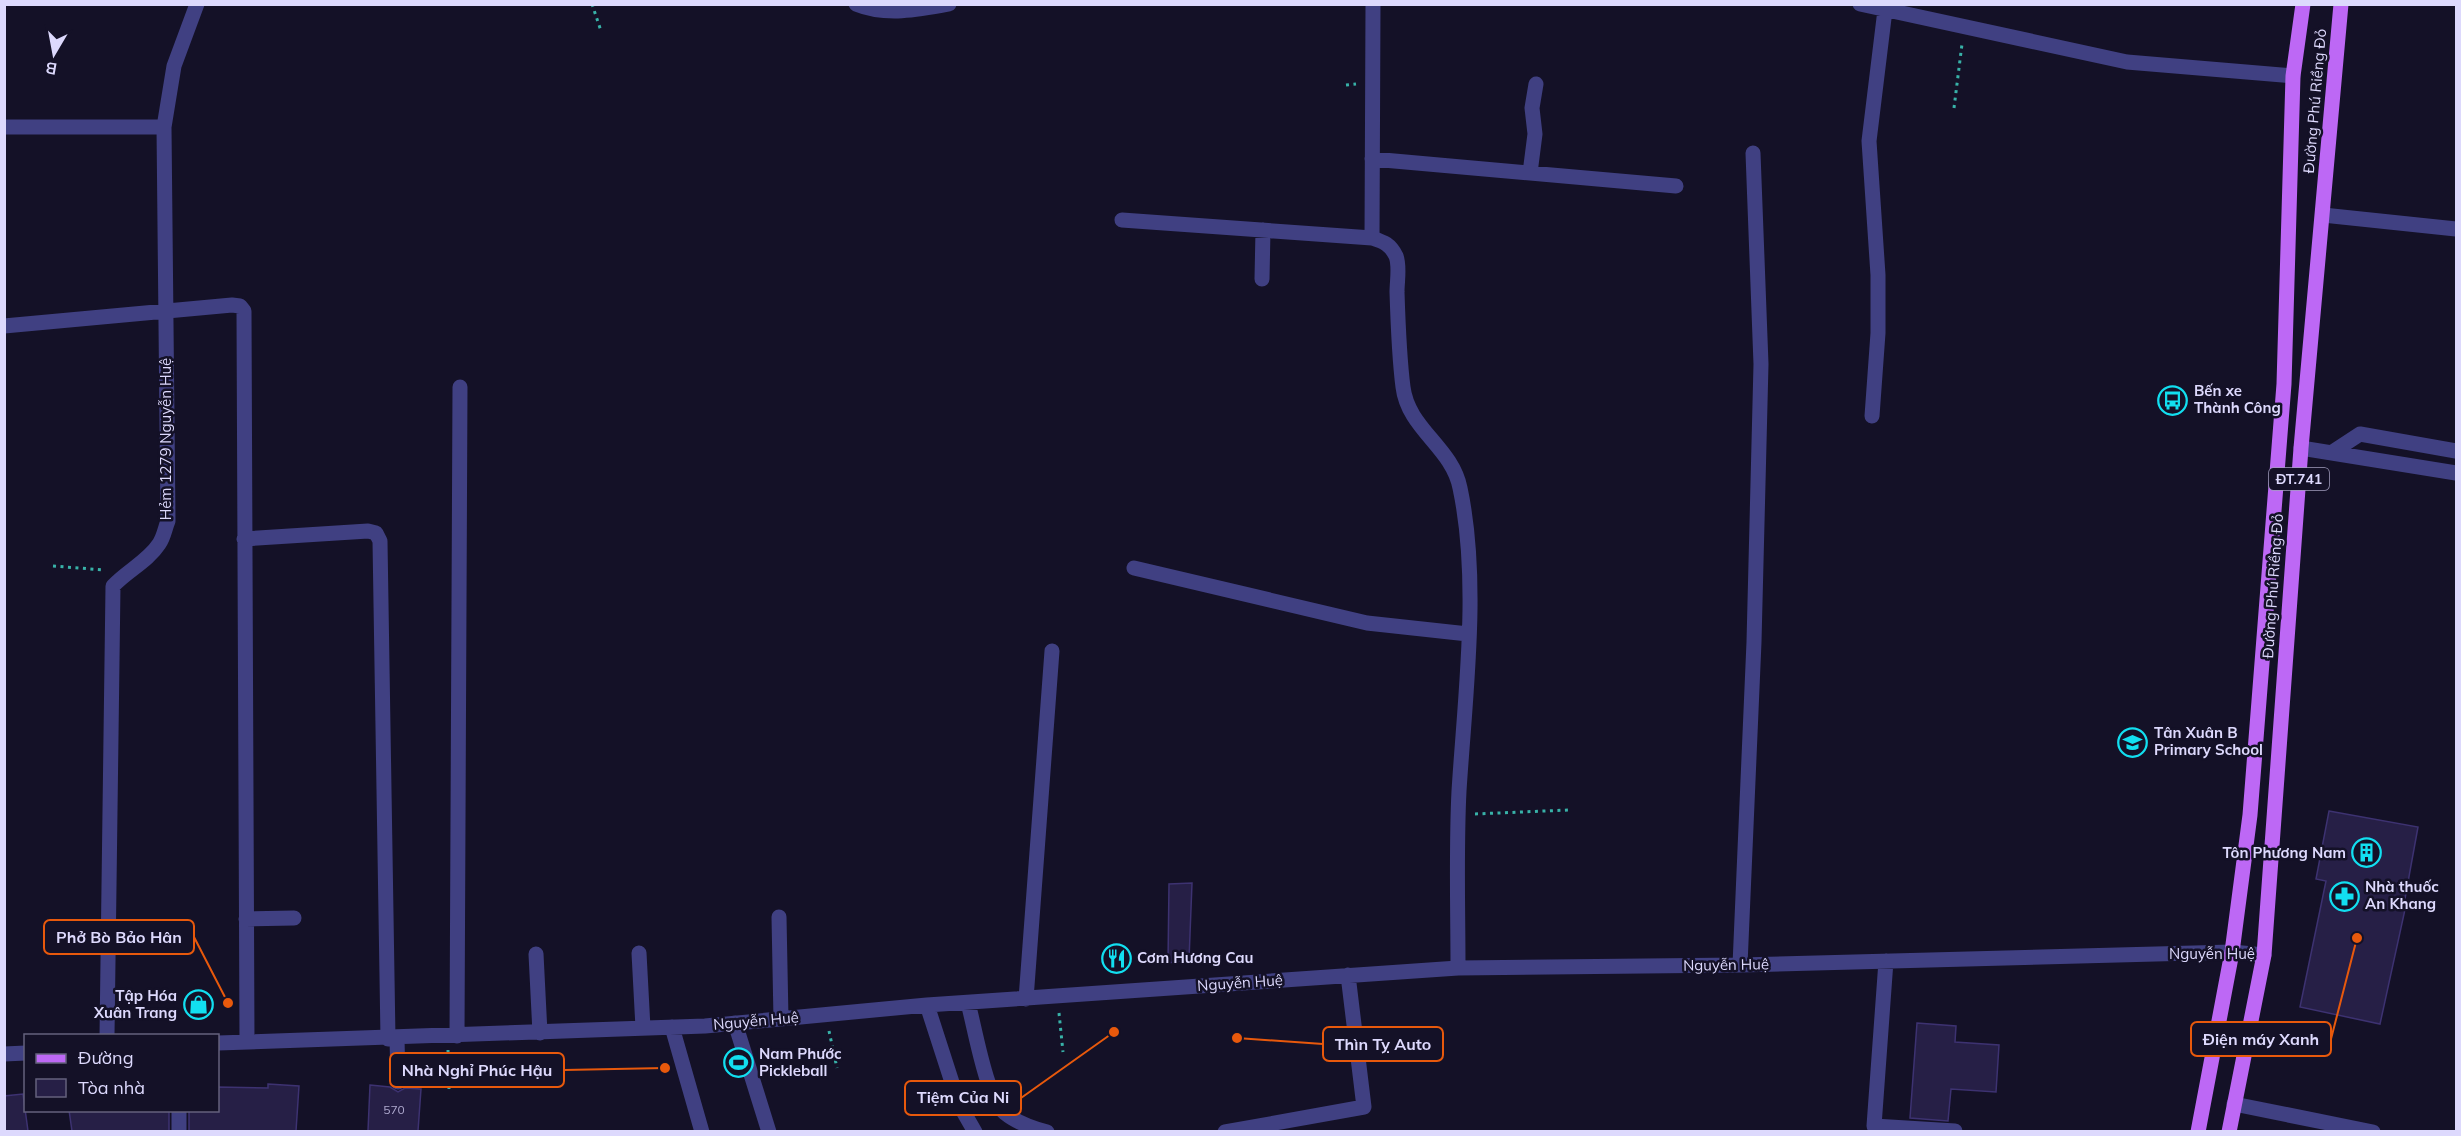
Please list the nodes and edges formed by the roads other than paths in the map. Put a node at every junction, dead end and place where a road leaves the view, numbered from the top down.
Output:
1 (197, 4) edge
2 (856, 4) edge
3 (949, 4) edge
4 (1373, 4) edge
5 (1860, 4) edge
6 (2303, 4) edge
7 (2341, 4) edge
8 (1885, 10) junction
9 (2293, 76) junction
10 (1536, 84) dead end
11 (4, 127) edge
12 (164, 127) junction
13 (1753, 153) dead end
14 (1372, 159) junction
15 (1530, 173) junction
16 (1676, 186) dead end
17 (2323, 215) junction
18 (1122, 220) dead end
19 (2457, 229) edge
20 (1263, 230) junction
21 (1372, 238) junction
22 (1262, 279) dead end
23 (166, 312) junction
24 (4, 326) edge
25 (460, 387) dead end
26 (1872, 416) dead end
27 (2301, 448) junction
28 (2457, 451) edge
29 (2331, 453) junction
30 (2457, 473) edge
31 (244, 539) junction
32 (1134, 568) dead end
33 (1468, 634) junction
34 (1052, 651) dead end
35 (779, 917) dead end
36 (294, 918) dead end
37 (246, 919) junction
38 (2232, 952) junction
39 (639, 953) dead end
40 (536, 954) dead end
41 (2264, 955) junction
42 (1886, 961) junction
43 (1740, 965) junction
44 (1458, 968) junction
45 (1348, 975) junction
46 (1026, 999) junction
47 (968, 1003) junction
48 (927, 1005) junction
49 (781, 1019) junction
50 (735, 1023) junction
51 (672, 1027) junction
52 (643, 1028) junction
53 (540, 1033) junction
54 (106, 1034) edge
55 (452, 1036) junction
56 (392, 1038) junction
57 (246, 1042) junction
58 (219, 1043) edge
59 (24, 1053) edge
60 (4, 1054) edge
61 (398, 1082) dead end
62 (2234, 1104) junction
63 (179, 1112) edge
64 (179, 1131) edge
65 (702, 1131) edge
66 (769, 1131) edge
67 (975, 1131) edge
68 (1047, 1131) edge
69 (1225, 1131) edge
70 (1956, 1131) edge
71 (2198, 1131) edge
72 (2229, 1131) edge
73 (2373, 1131) edge

1 - 12 street, Hẻm 1279 Nguyễn Huệ
2 - 3 street
4 - 14 street
5 - 8 street
6 - 9 main road, Đường Phú Riềng Đỏ / ĐT.741
7 - 17 main road, Đường Phú Riềng Đỏ / ĐT.741
8 - 9 street
8 - 26 street
9 - 38 main road, Đường Phú Riềng Đỏ / ĐT.741
10 - 15 street
11 - 12 street
12 - 23 street, Hẻm 1279 Nguyễn Huệ
13 - 43 street
14 - 15 street
14 - 21 street
15 - 16 street
17 - 19 street
17 - 27 main road, Đường Phú Riềng Đỏ / ĐT.741
18 - 20 street
20 - 21 street
20 - 22 street
21 - 33 street
23 - 24 street
23 - 31 street
23 - 54 street, Hẻm 1279 Nguyễn Huệ
25 - 55 street
27 - 29 street
27 - 41 main road, Đường Phú Riềng Đỏ / ĐT.741
28 - 29 street
29 - 30 street
31 - 37 street
31 - 56 street
32 - 33 street
33 - 44 street
34 - 46 street
35 - 49 street
36 - 37 street
37 - 57 street
38 - 41 street, Nguyễn Huệ
38 - 42 street, Nguyễn Huệ
38 - 71 main road, Đường Phú Riềng Đỏ / ĐT.741
39 - 52 street
40 - 53 street
41 - 62 main road, Đường Phú Riềng Đỏ / ĐT.741
42 - 43 street, Nguyễn Huệ
42 - 70 street
43 - 44 street, Nguyễn Huệ
44 - 45 street, Nguyễn Huệ
45 - 46 street, Nguyễn Huệ
45 - 69 street
46 - 47 street, Nguyễn Huệ
47 - 48 street, Nguyễn Huệ
47 - 68 street
48 - 49 street, Nguyễn Huệ
48 - 67 street
49 - 50 street, Nguyễn Huệ
50 - 51 street, Nguyễn Huệ
50 - 66 street
51 - 52 street, Nguyễn Huệ
51 - 65 street
52 - 53 street, Nguyễn Huệ
53 - 55 street, Nguyễn Huệ
55 - 56 street, Nguyễn Huệ
56 - 57 street, Nguyễn Huệ
56 - 61 street
57 - 58 street, Nguyễn Huệ
59 - 60 street
62 - 72 main road, Đường Phú Riềng Đỏ / ĐT.741
62 - 73 street
63 - 64 street

